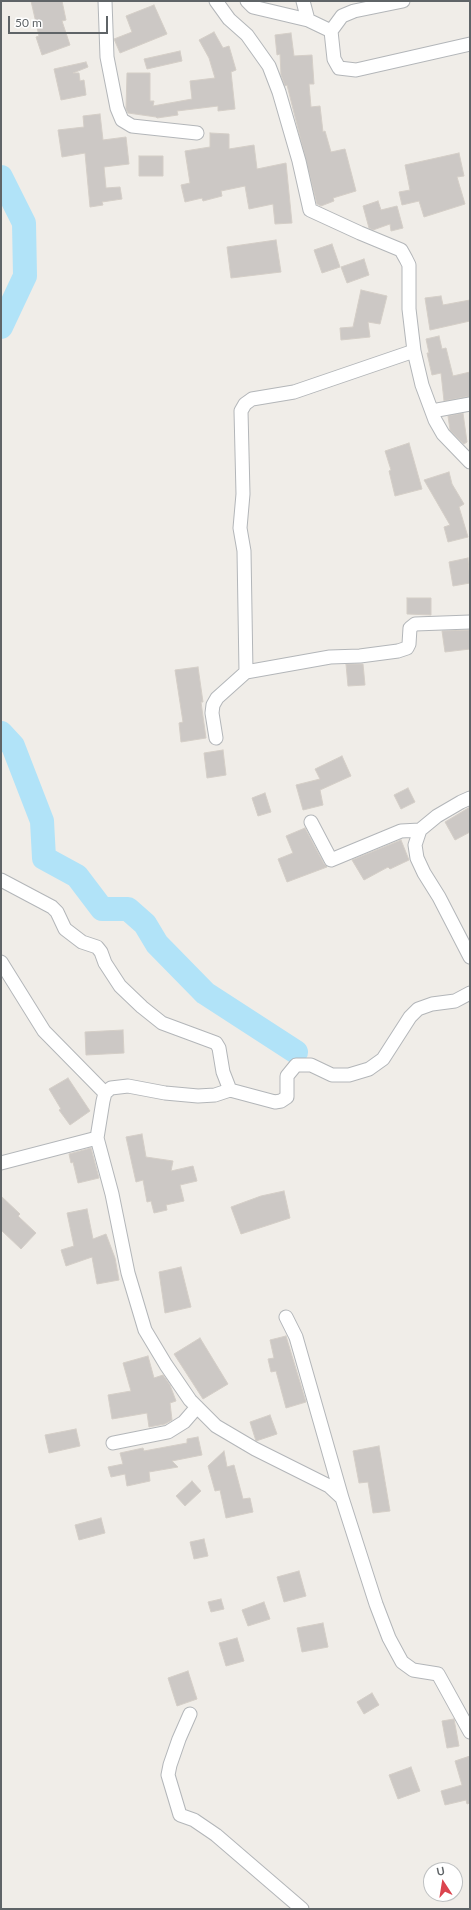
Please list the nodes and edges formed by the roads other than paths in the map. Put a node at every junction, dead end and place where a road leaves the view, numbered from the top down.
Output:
1 (105, 1) edge
2 (216, 1) edge
3 (247, 1) edge
4 (303, 1) edge
5 (403, 1) edge
6 (364, 5) edge
7 (308, 20) junction
8 (331, 31) junction
9 (470, 44) edge
10 (197, 133) dead end
11 (414, 351) junction
12 (470, 404) edge
13 (432, 411) junction
14 (470, 462) edge
15 (470, 622) edge
16 (246, 672) junction
17 (216, 738) dead end
18 (470, 798) edge
19 (311, 822) dead end
20 (420, 830) junction
21 (1, 880) edge
22 (470, 957) edge
23 (1, 962) edge
24 (470, 993) edge
25 (230, 1090) junction
26 (105, 1093) junction
27 (97, 1138) junction
28 (1, 1163) edge
29 (286, 1317) dead end
30 (197, 1407) junction
31 (113, 1443) dead end
32 (342, 1498) junction
33 (190, 1714) dead end
34 (470, 1732) edge
35 (302, 1909) edge

1 - 10 street
2 - 11 street
3 - 7 street
4 - 7 street
5 - 6 street
6 - 8 street
7 - 8 street
8 - 9 street
11 - 13 street
11 - 16 street
12 - 13 street
13 - 14 street
15 - 16 street
16 - 17 street
18 - 20 street
19 - 20 street
20 - 22 street
21 - 25 street
23 - 26 street
24 - 25 street
25 - 26 street
26 - 27 street
27 - 28 street
27 - 30 street
29 - 32 street
30 - 31 street
30 - 32 street
32 - 34 street
33 - 35 street

